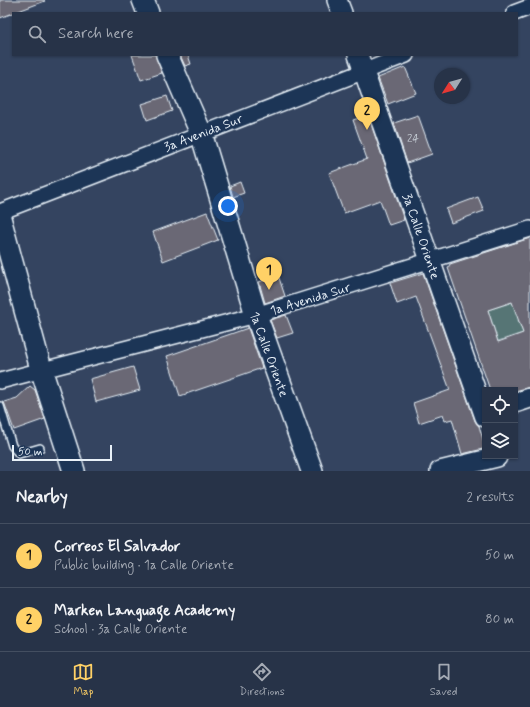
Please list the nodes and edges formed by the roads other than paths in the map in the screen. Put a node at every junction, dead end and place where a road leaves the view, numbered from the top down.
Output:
1 (142, 0) edge
2 (337, 0) edge
3 (530, 7) edge
4 (148, 12) edge
5 (342, 12) edge
6 (517, 12) edge
7 (166, 56) edge
8 (400, 56) edge
9 (361, 63) edge
10 (200, 133) junction
11 (0, 212) edge
12 (0, 218) edge
13 (530, 228) edge
14 (431, 260) junction
15 (256, 315) junction
16 (41, 370) junction
17 (0, 381) edge
18 (530, 398) edge
19 (518, 401) edge
20 (0, 406) edge
21 (482, 407) edge
22 (40, 448) dead end
23 (486, 459) edge
24 (498, 459) edge
25 (74, 471) edge
26 (312, 471) edge
27 (440, 471) edge
28 (502, 471) edge

1 - 4 main road
2 - 5 street
3 - 6 street
7 - 10 main road, 1a Calle Oriente
8 - 9 street, 3a Avenida Sur
9 - 10 street, 3a Avenida Sur
9 - 14 street, 3a Calle Oriente
10 - 11 street, 3a Avenida Sur
10 - 15 main road, 1a Calle Oriente
12 - 16 main road
13 - 14 street, 1a Avenida Sur
14 - 15 street, 1a Avenida Sur
14 - 21 street, 3a Calle Oriente
15 - 16 street, 1a Avenida Sur
15 - 26 main road, 1a Calle Oriente
16 - 17 street, 1a Avenida Sur
16 - 25 main road
18 - 19 street
20 - 22 lane
23 - 27 street
24 - 28 street

